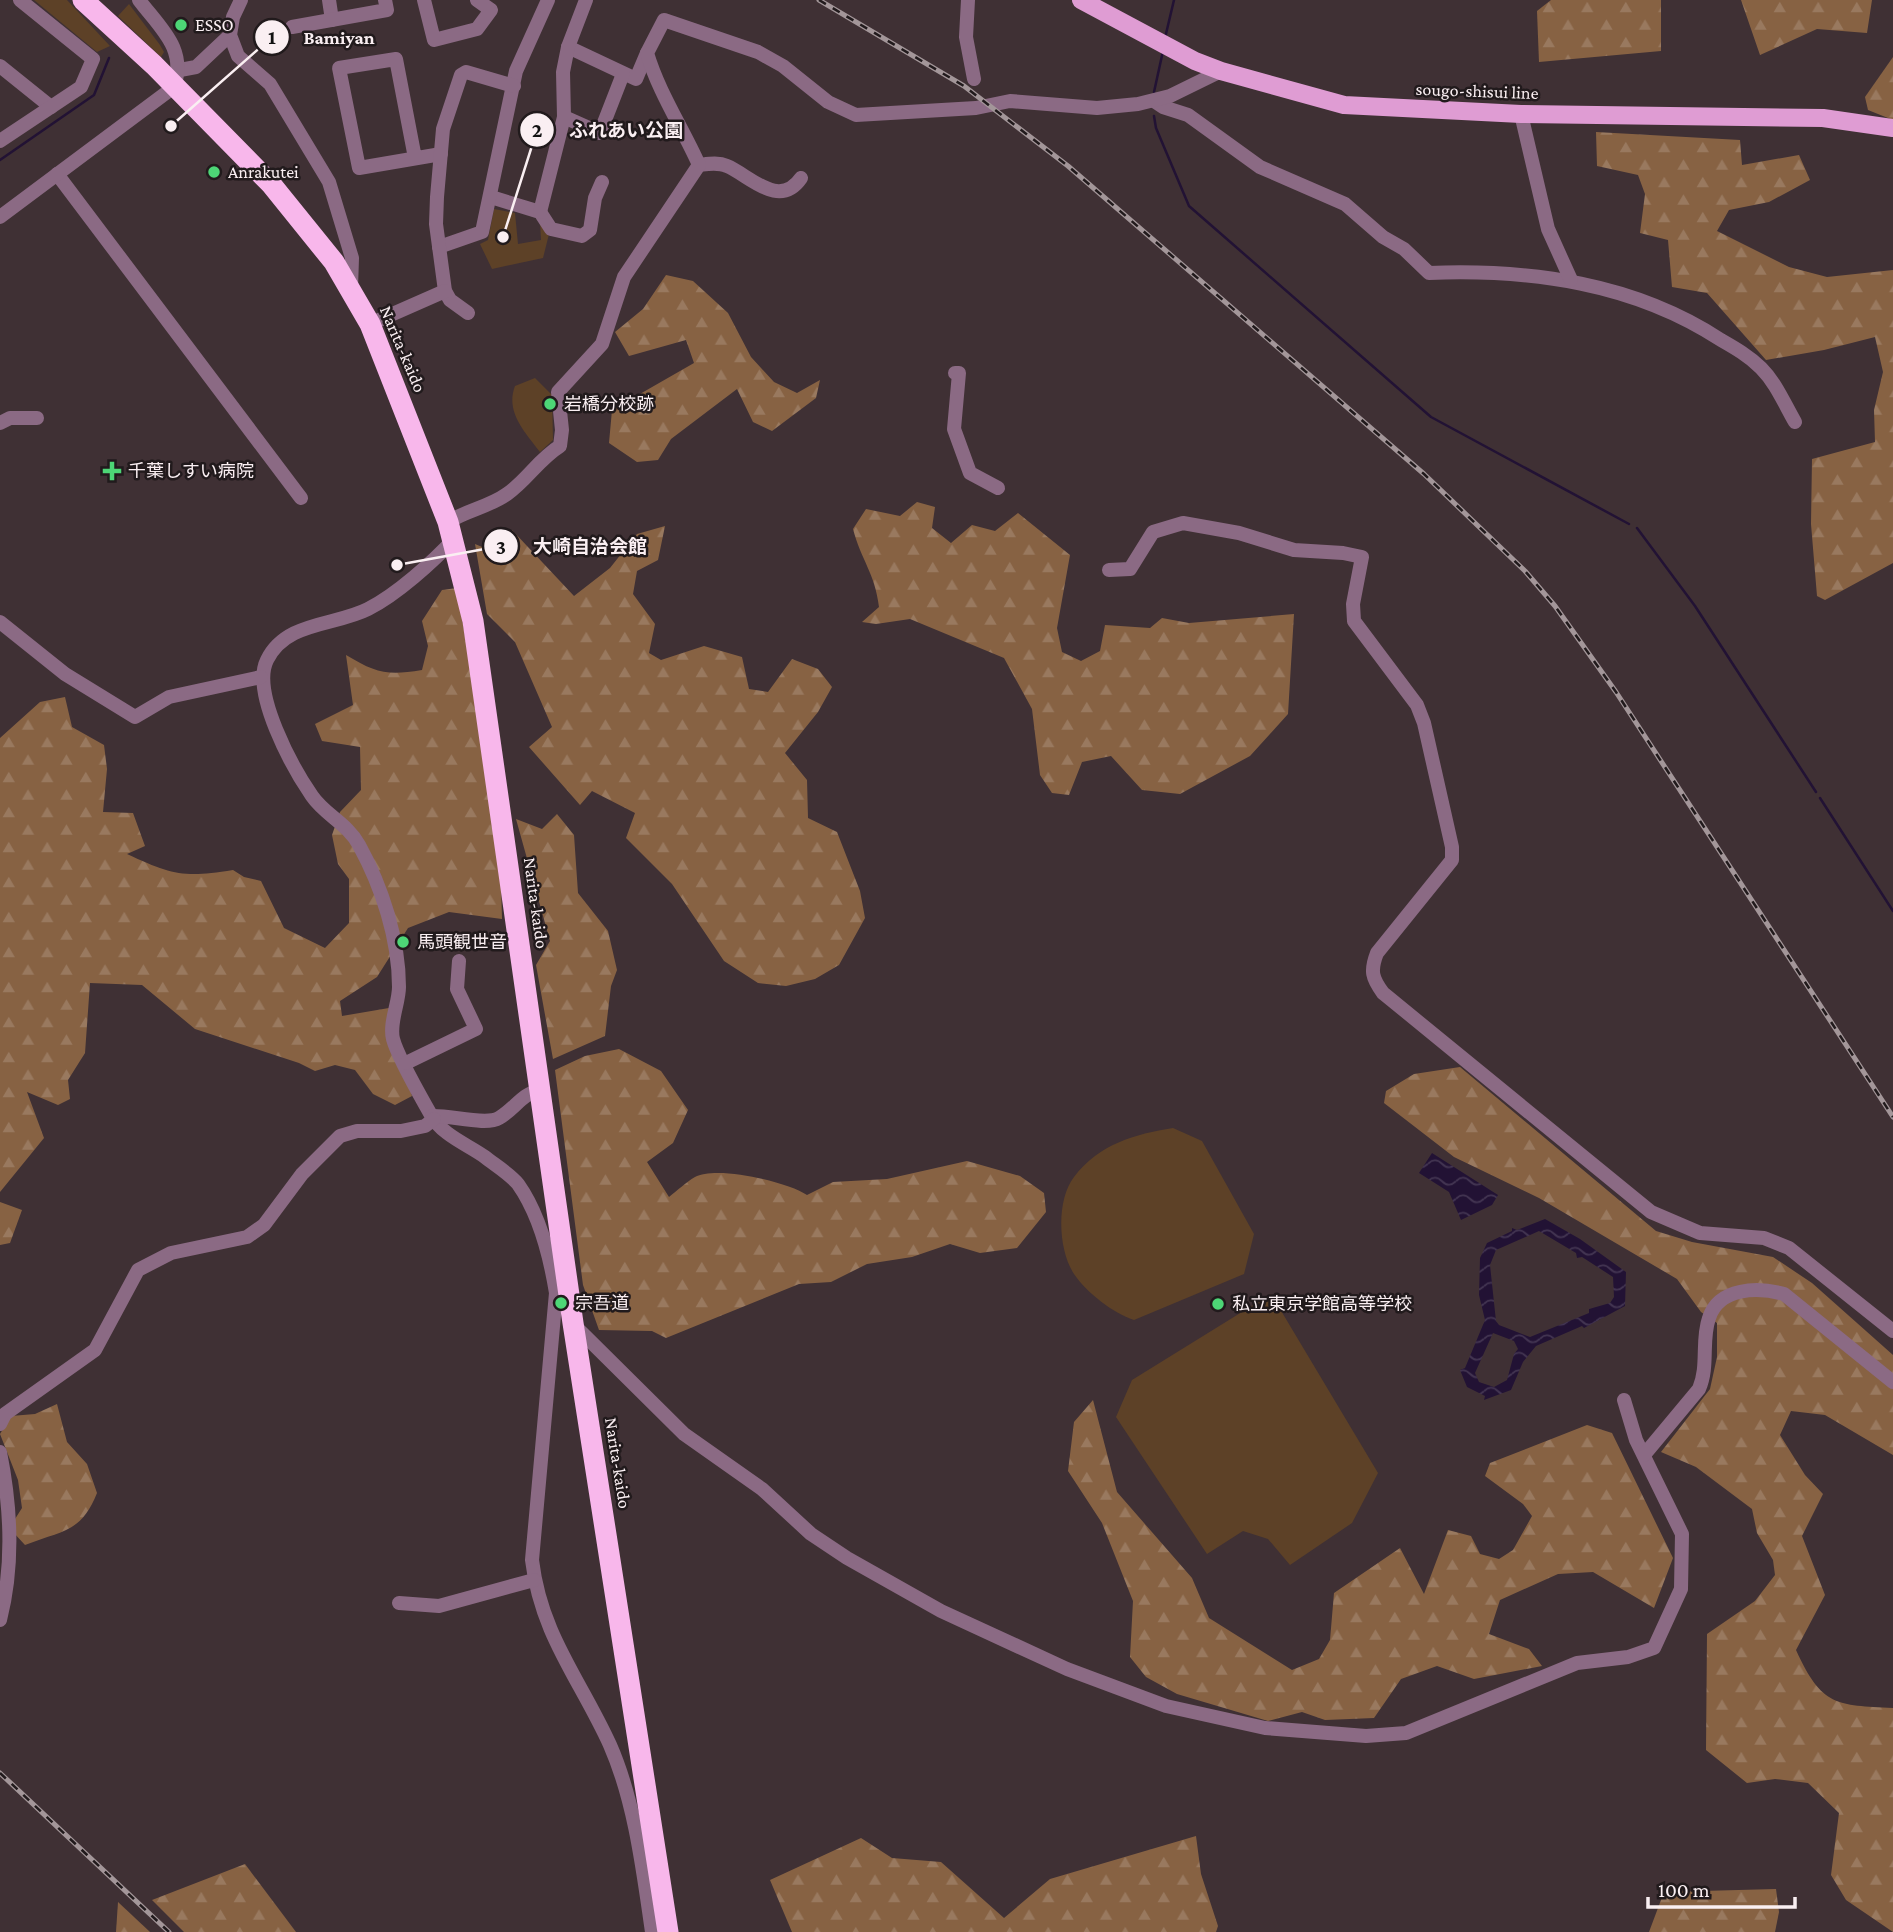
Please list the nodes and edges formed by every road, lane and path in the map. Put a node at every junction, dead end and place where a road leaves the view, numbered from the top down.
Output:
1 (20, 0) edge
2 (83, 0) edge
3 (139, 0) edge
4 (241, 0) edge
5 (329, 0) edge
6 (385, 0) edge
7 (425, 0) edge
8 (477, 0) edge
9 (548, 0) edge
10 (585, 0) edge
11 (968, 0) edge
12 (1081, 0) edge
13 (332, 19) junction
14 (292, 27) dead end
15 (230, 35) junction
16 (568, 47) junction
17 (646, 53) junction
18 (0, 66) edge
19 (1221, 71) junction
20 (623, 74) junction
21 (177, 78) junction
22 (974, 79) dead end
23 (514, 86) junction
24 (1154, 100) junction
25 (51, 107) junction
26 (1521, 114) junction
27 (565, 117) junction
28 (1893, 128) edge
29 (0, 141) edge
30 (441, 154) junction
31 (415, 158) junction
32 (699, 165) junction
33 (57, 174) junction
34 (801, 178) dead end
35 (601, 182) dead end
36 (491, 197) junction
37 (540, 212) junction
38 (0, 217) edge
39 (439, 247) junction
40 (1571, 280) junction
41 (351, 289) junction
42 (445, 291) junction
43 (468, 313) dead end
44 (370, 324) junction
45 (955, 373) dead end
46 (37, 418) dead end
47 (1794, 422) dead end
48 (0, 423) edge
49 (998, 488) dead end
50 (301, 498) dead end
51 (451, 530) junction
52 (1109, 570) dead end
53 (0, 622) edge
54 (11, 633) junction
55 (0, 644) edge
56 (261, 677) junction
57 (459, 961) dead end
58 (405, 1063) junction
59 (540, 1090) junction
60 (433, 1118) junction
61 (563, 1296) junction
62 (572, 1322) junction
63 (1893, 1331) edge
64 (1893, 1381) edge
65 (1624, 1400) dead end
66 (0, 1424) edge
67 (0, 1452) edge
68 (1644, 1455) junction
69 (534, 1580) junction
70 (398, 1603) dead end
71 (0, 1620) edge
72 (652, 1932) edge
73 (668, 1932) edge

1 - 25 street
2 - 21 highway, Narita-kaido
3 - 21 street
4 - 15 street
5 - 13 street
6 - 13 street
7 - 8 street
9 - 23 street
10 - 16 street
11 - 22 street
12 - 19 main road, sougo-shisui line
13 - 14 street
15 - 21 street
15 - 41 street
16 - 20 street
16 - 27 street
17 - 20 street
17 - 24 street
17 - 32 street
18 - 25 street
19 - 24 street
19 - 26 main road, sougo-shisui line
20 - 27 street
21 - 33 street
21 - 41 highway, Narita-kaido
23 - 30 street
23 - 36 street
24 - 40 street
25 - 29 street
26 - 28 main road, sougo-shisui line
26 - 40 street
27 - 37 street
30 - 31 street
30 - 39 street
31 - 31 street
32 - 34 street
32 - 51 street
33 - 38 street
33 - 50 street
35 - 37 street
36 - 37 street
36 - 39 street
39 - 42 street
40 - 47 street
41 - 44 highway, Narita-kaido
42 - 43 street
42 - 44 street
44 - 51 highway, Narita-kaido
45 - 49 street
46 - 48 street
51 - 56 street
51 - 59 highway, Narita-kaido
52 - 63 street
53 - 54 street
54 - 55 street
54 - 56 street
56 - 58 street
57 - 58 street
58 - 60 street
59 - 60 street
59 - 61 highway, Narita-kaido
60 - 61 street
60 - 66 street
61 - 62 highway, Narita-kaido
61 - 69 street
62 - 68 street
62 - 73 highway, Narita-kaido
64 - 68 street
65 - 68 street
67 - 71 street
69 - 70 street
69 - 72 street

